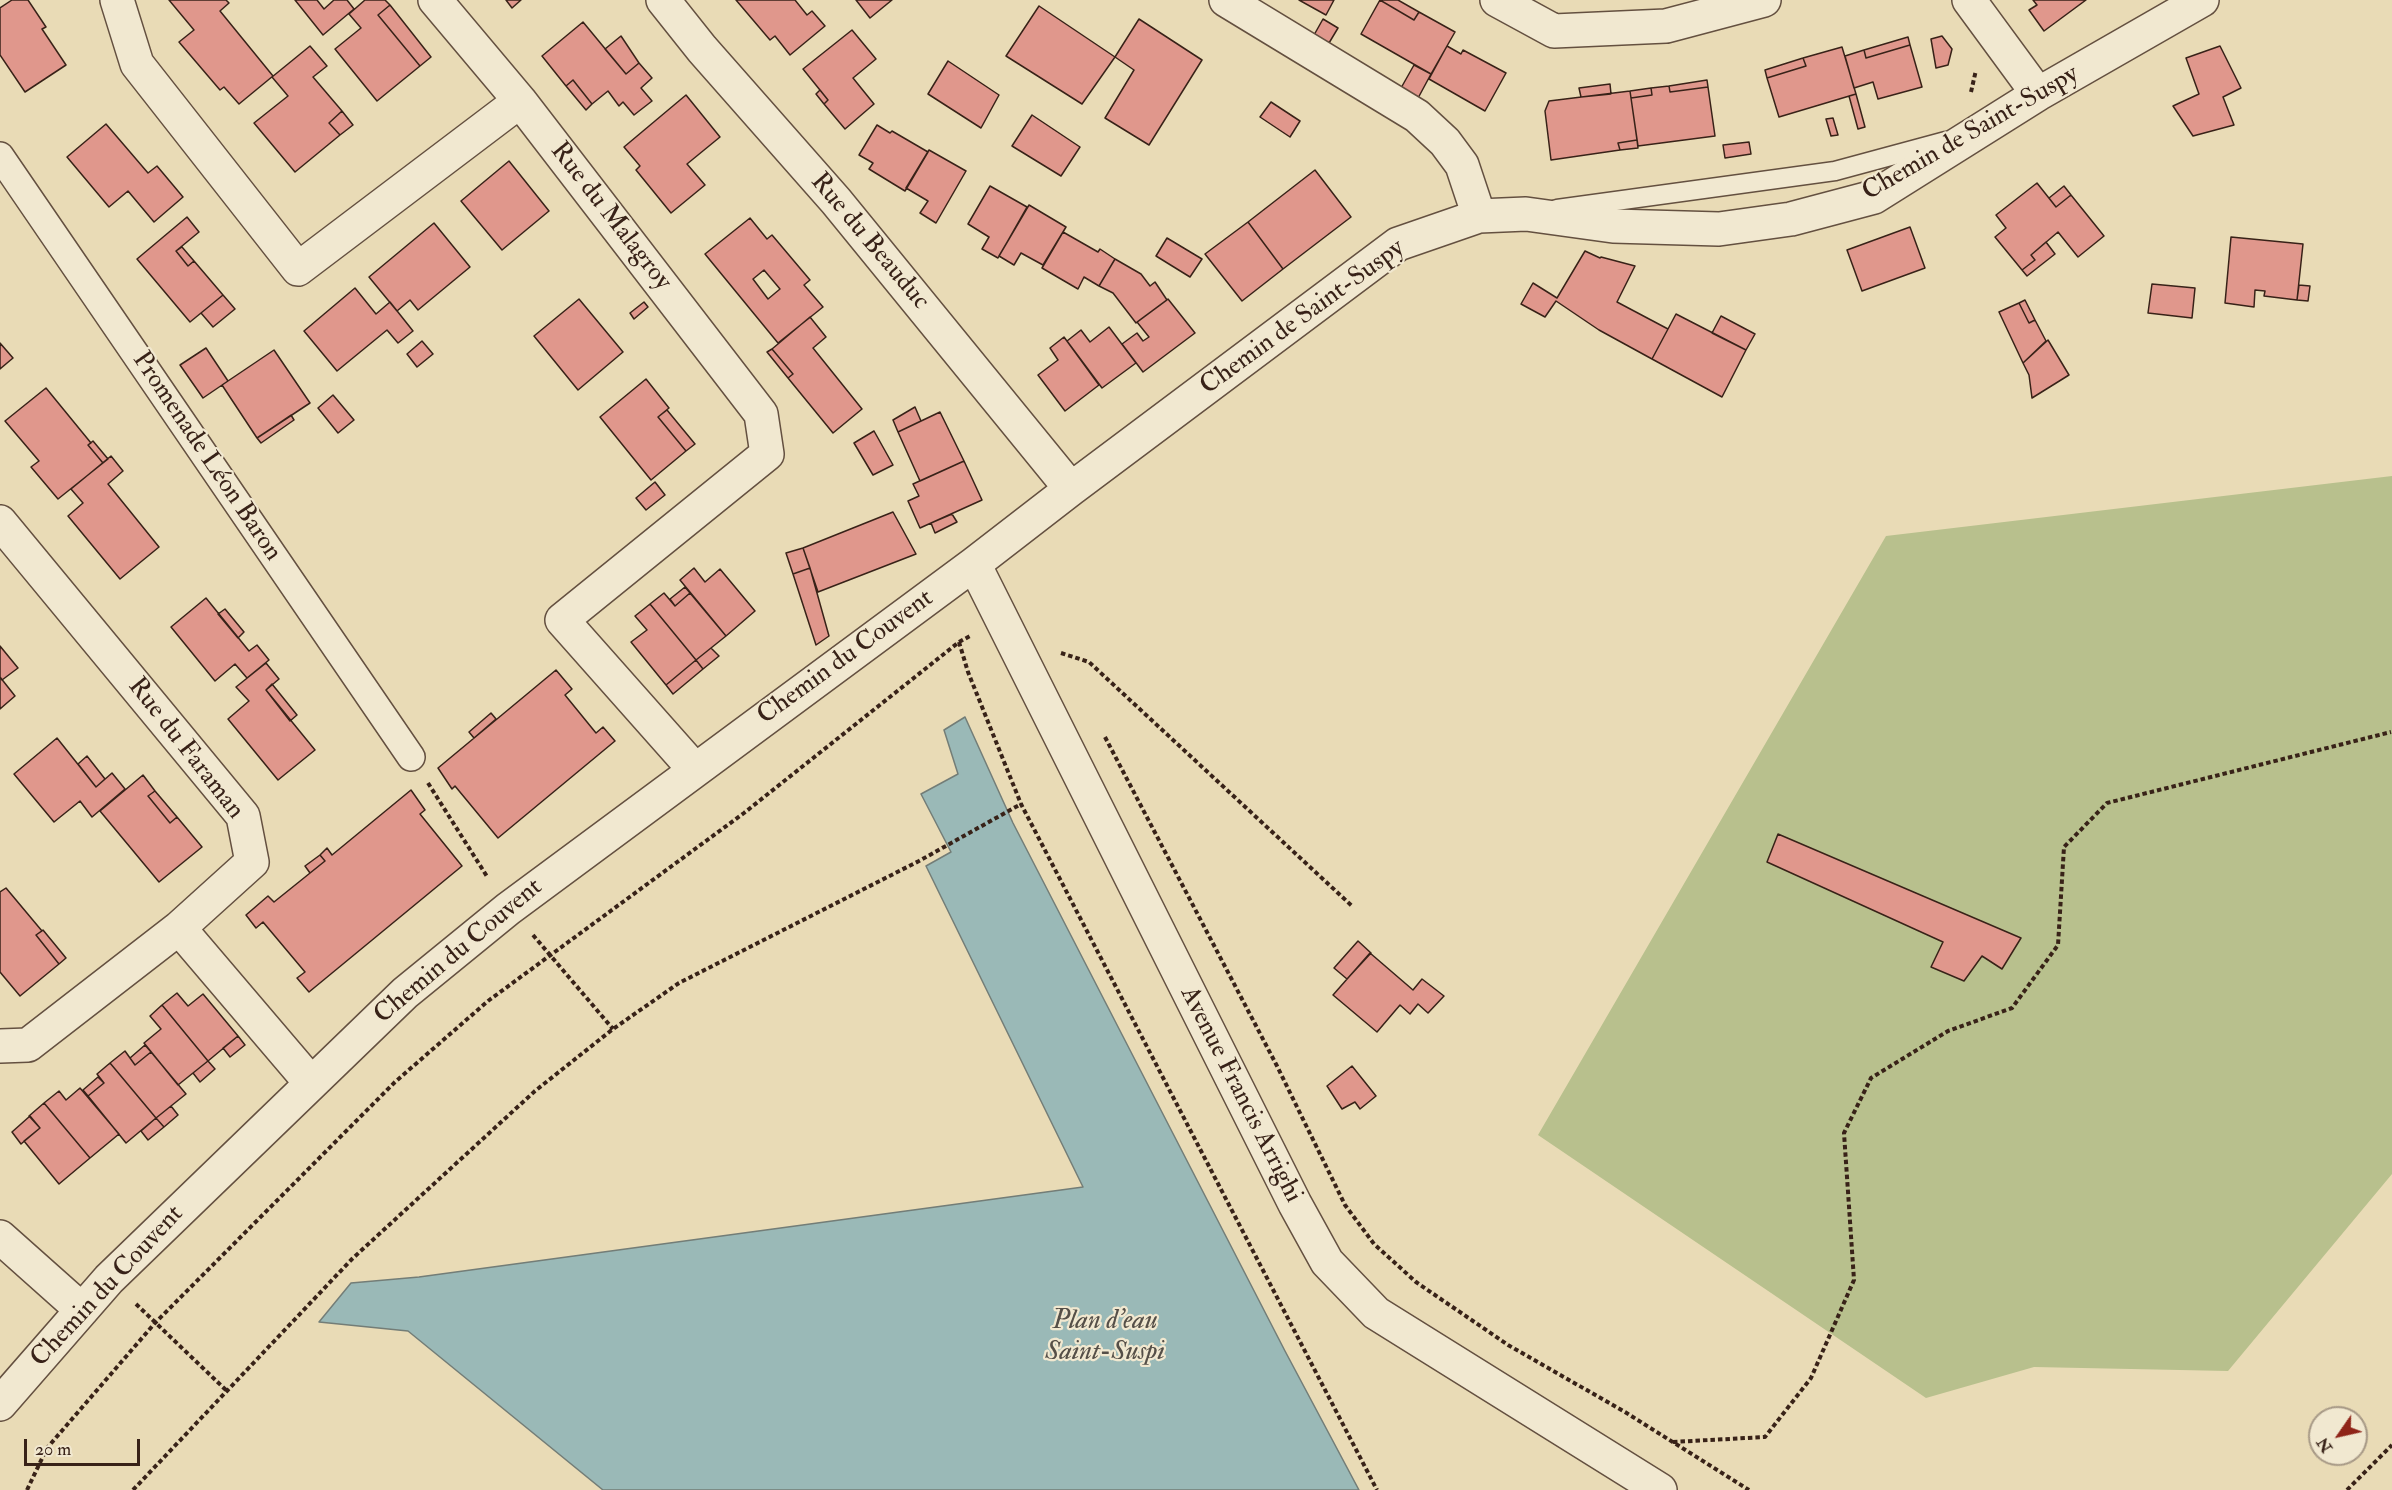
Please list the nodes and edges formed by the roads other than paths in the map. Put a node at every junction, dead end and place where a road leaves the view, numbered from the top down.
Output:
1 (117, 0) edge
2 (435, 0) edge
3 (663, 0) edge
4 (1226, 0) edge
5 (1497, 0) edge
6 (1764, 0) edge
7 (1969, 0) edge
8 (2202, 0) edge
9 (2037, 94) junction
10 (520, 101) junction
11 (0, 156) edge
12 (1479, 216) junction
13 (1071, 489) junction
14 (0, 522) edge
15 (974, 564) junction
16 (411, 757) road end
17 (695, 770) junction
18 (179, 928) junction
19 (0, 1046) edge
20 (311, 1083) junction
21 (0, 1237) edge
22 (82, 1310) junction
23 (0, 1404) edge
24 (1660, 1490) edge

1 - 10 street
2 - 10 street
3 - 13 street, Rue du Beauduc
4 - 12 street
5 - 6 street
7 - 9 street
8 - 9 street, Chemin de Saint-Suspy
9 - 12 street, Chemin de Saint-Suspy
10 - 17 street, Rue du Malagroy
11 - 16 street, Promenade Léon Baron
12 - 13 street, Chemin de Saint-Suspy
13 - 15 street, Chemin de Saint-Suspy
14 - 18 street, Rue du Faraman
15 - 17 street, Chemin du Couvent
15 - 24 street, Avenue Francis Arrighi
17 - 20 street, Chemin du Couvent
18 - 19 street
18 - 20 street
20 - 22 street, Chemin du Couvent
21 - 22 street
22 - 23 street, Chemin du Couvent

